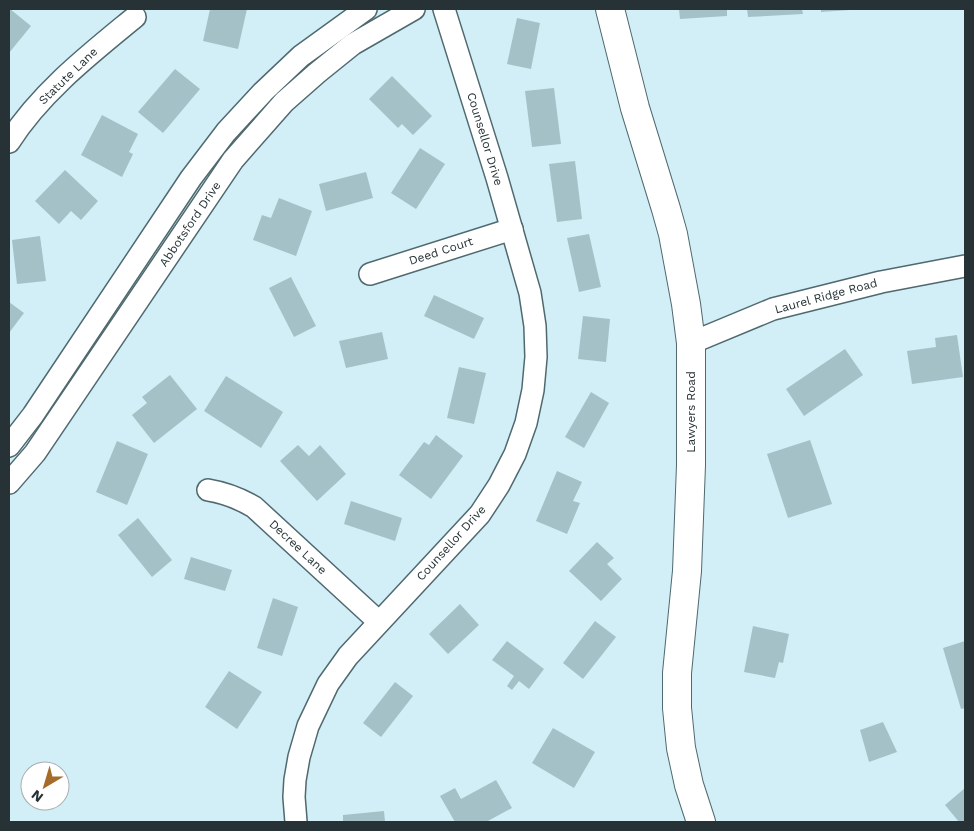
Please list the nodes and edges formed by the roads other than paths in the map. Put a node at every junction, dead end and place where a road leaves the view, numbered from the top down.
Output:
1 (366, 9) edge
2 (414, 9) edge
3 (444, 9) edge
4 (610, 9) edge
5 (134, 17) dead end
6 (9, 142) edge
7 (512, 228) junction
8 (965, 266) edge
9 (370, 274) dead end
10 (691, 343) junction
11 (9, 446) edge
12 (9, 483) edge
13 (208, 490) dead end
14 (379, 622) junction
15 (296, 822) edge
16 (702, 822) edge

1 - 11 street, Abbotsford Drive
2 - 12 street, Abbotsford Drive
3 - 7 street, Counsellor Drive
4 - 10 main road, Lawyers Road
5 - 6 street, Statute Lane
7 - 9 street, Deed Court
7 - 14 street, Counsellor Drive
8 - 10 street, Laurel Ridge Road
10 - 16 main road, Lawyers Road
13 - 14 street, Decree Lane
14 - 15 street, Counsellor Drive

